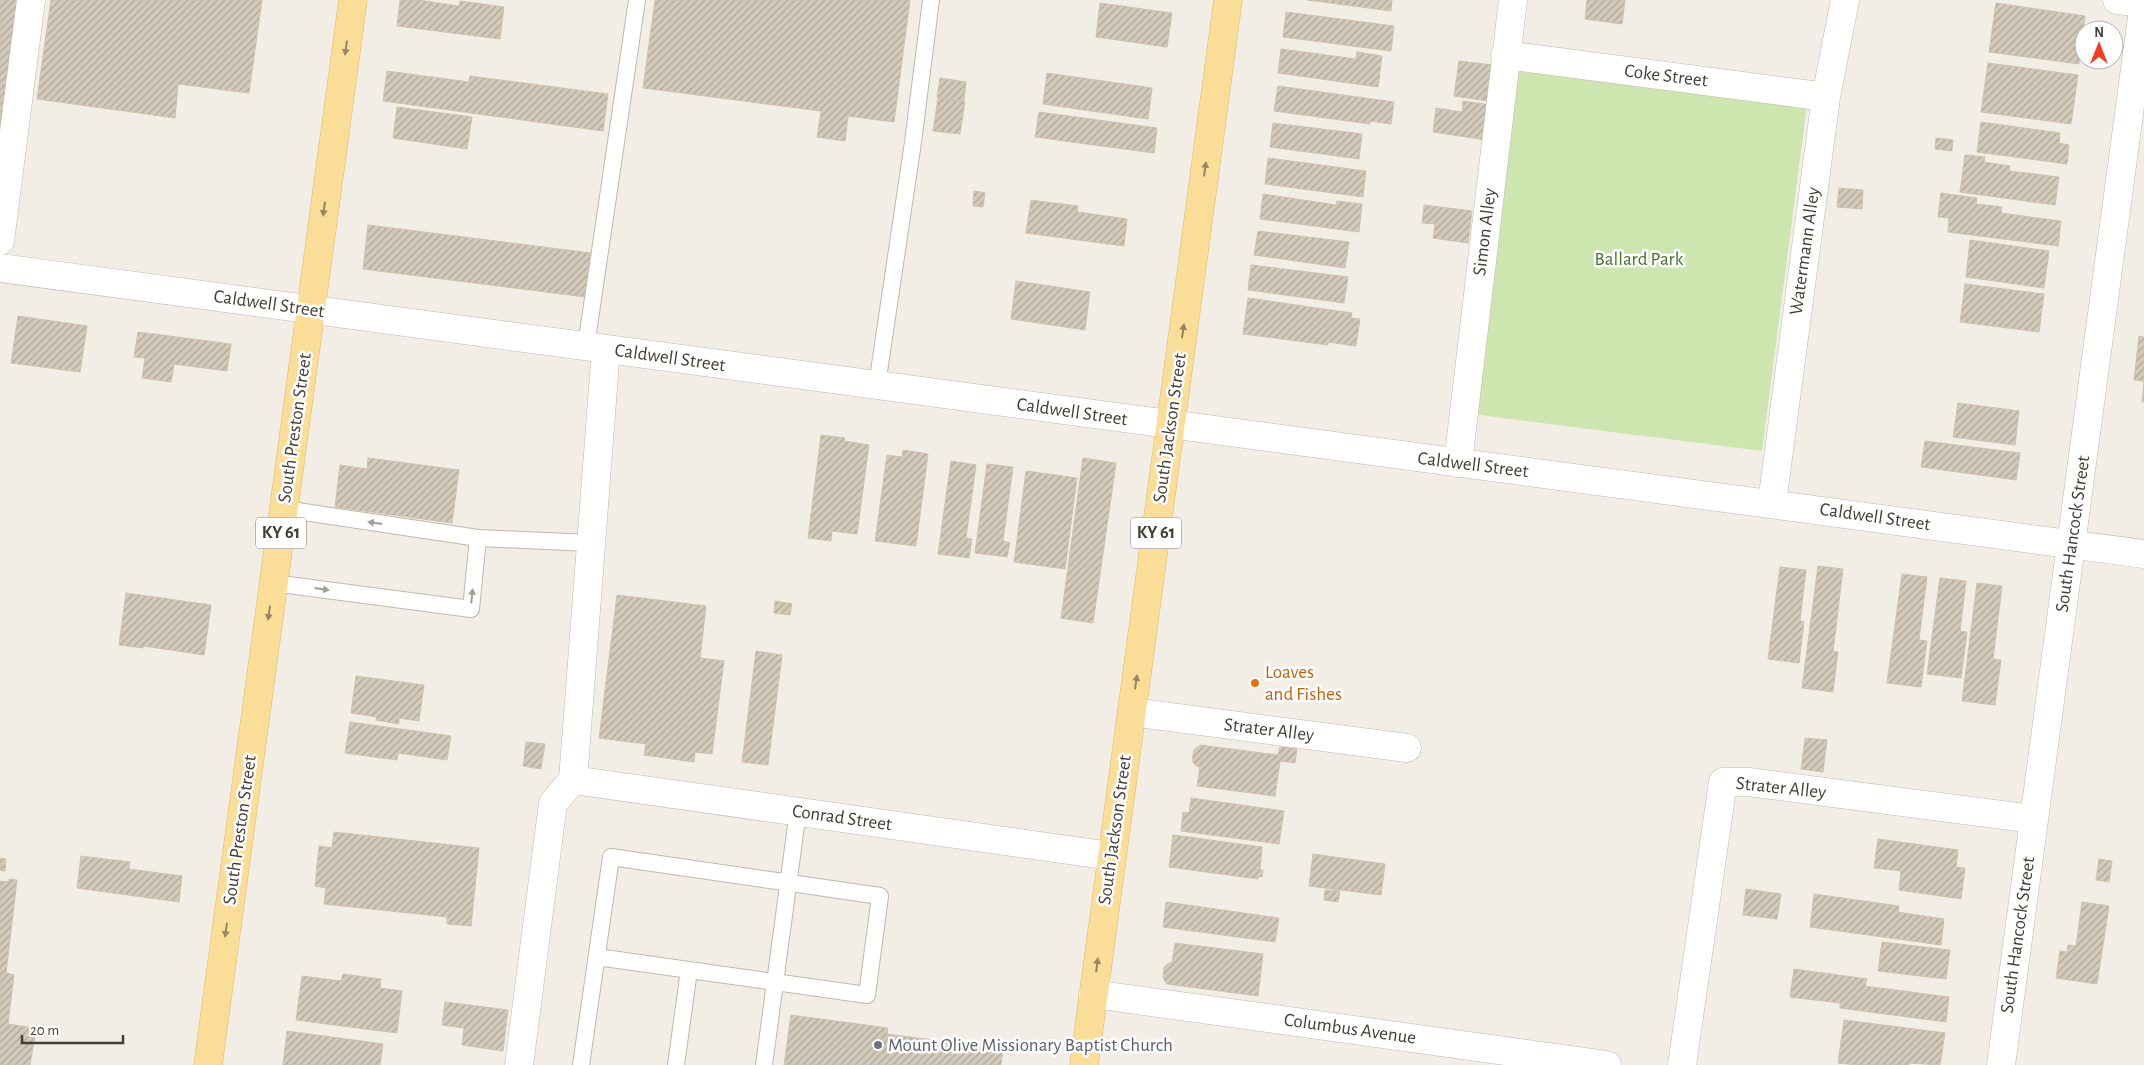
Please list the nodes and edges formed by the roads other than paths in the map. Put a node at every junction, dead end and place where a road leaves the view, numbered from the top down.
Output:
1 (31, 0) edge
2 (353, 0) edge
3 (637, 0) edge
4 (931, 0) edge
5 (1228, 0) edge
6 (1513, 0) edge
7 (1845, 0) edge
8 (2117, 0) edge
9 (2144, 3) edge
10 (1505, 55) junction
11 (1826, 97) junction
12 (0, 241) edge
13 (0, 268) edge
14 (311, 310) junction
15 (596, 348) junction
16 (877, 386) junction
17 (1171, 425) junction
18 (1458, 464) junction
19 (1772, 503) junction
20 (284, 509) junction
21 (478, 538) junction
22 (590, 543) junction
23 (2072, 544) junction
24 (2144, 554) edge
25 (274, 583) junction
26 (1132, 712) junction
27 (1407, 748) dead end
28 (573, 780) junction
29 (798, 811) junction
30 (2034, 819) junction
31 (1111, 856) junction
32 (788, 884) junction
33 (597, 957) junction
34 (690, 970) junction
35 (775, 982) junction
36 (1093, 994) junction
37 (208, 1065) edge
38 (519, 1065) edge
39 (581, 1065) edge
40 (676, 1065) edge
41 (764, 1065) edge
42 (1084, 1065) edge
43 (1607, 1065) edge
44 (1682, 1065) edge
45 (2001, 1065) edge

1 - 12 street
2 -> 14 main road, South Preston Street / KY 61
3 - 15 lane
4 - 16 lane
17 -> 5 main road, South Jackson Street / KY 61
6 - 10 street, Simon Alley
7 - 11 street, Watermann Alley
8 - 9 street
9 - 23 street, South Hancock Street
10 - 11 street, Coke Street
10 - 18 street, Simon Alley
11 - 19 street, Watermann Alley
13 - 14 street, Caldwell Street
14 - 15 street, Caldwell Street
14 - 20 main road, South Preston Street / KY 61
15 - 16 street, Caldwell Street
15 - 22 street
16 - 17 street, Caldwell Street
17 - 18 street, Caldwell Street
26 -> 17 main road, South Jackson Street / KY 61
18 - 19 street, Caldwell Street
19 - 23 street, Caldwell Street
21 -> 20 lane
20 - 25 main road, South Preston Street / KY 61
21 - 22 lane
25 -> 21 lane
22 - 28 street
23 - 24 street, Caldwell Street
23 - 30 street, South Hancock Street
25 -> 37 main road, South Preston Street / KY 61
26 - 27 street, Strater Alley
26 - 31 main road, South Jackson Street / KY 61
28 - 29 street, Conrad Street
28 - 38 street
29 - 31 street, Conrad Street
29 - 32 lane
30 - 44 street, Strater Alley
30 - 45 street, South Hancock Street
36 -> 31 main road, South Jackson Street / KY 61
32 - 33 lane
32 - 35 lane
32 - 35 lane
33 - 34 lane
33 - 39 lane
34 - 35 lane
34 - 40 lane
35 - 41 lane
36 - 42 main road, South Jackson Street / KY 61
36 - 43 street, Columbus Avenue

